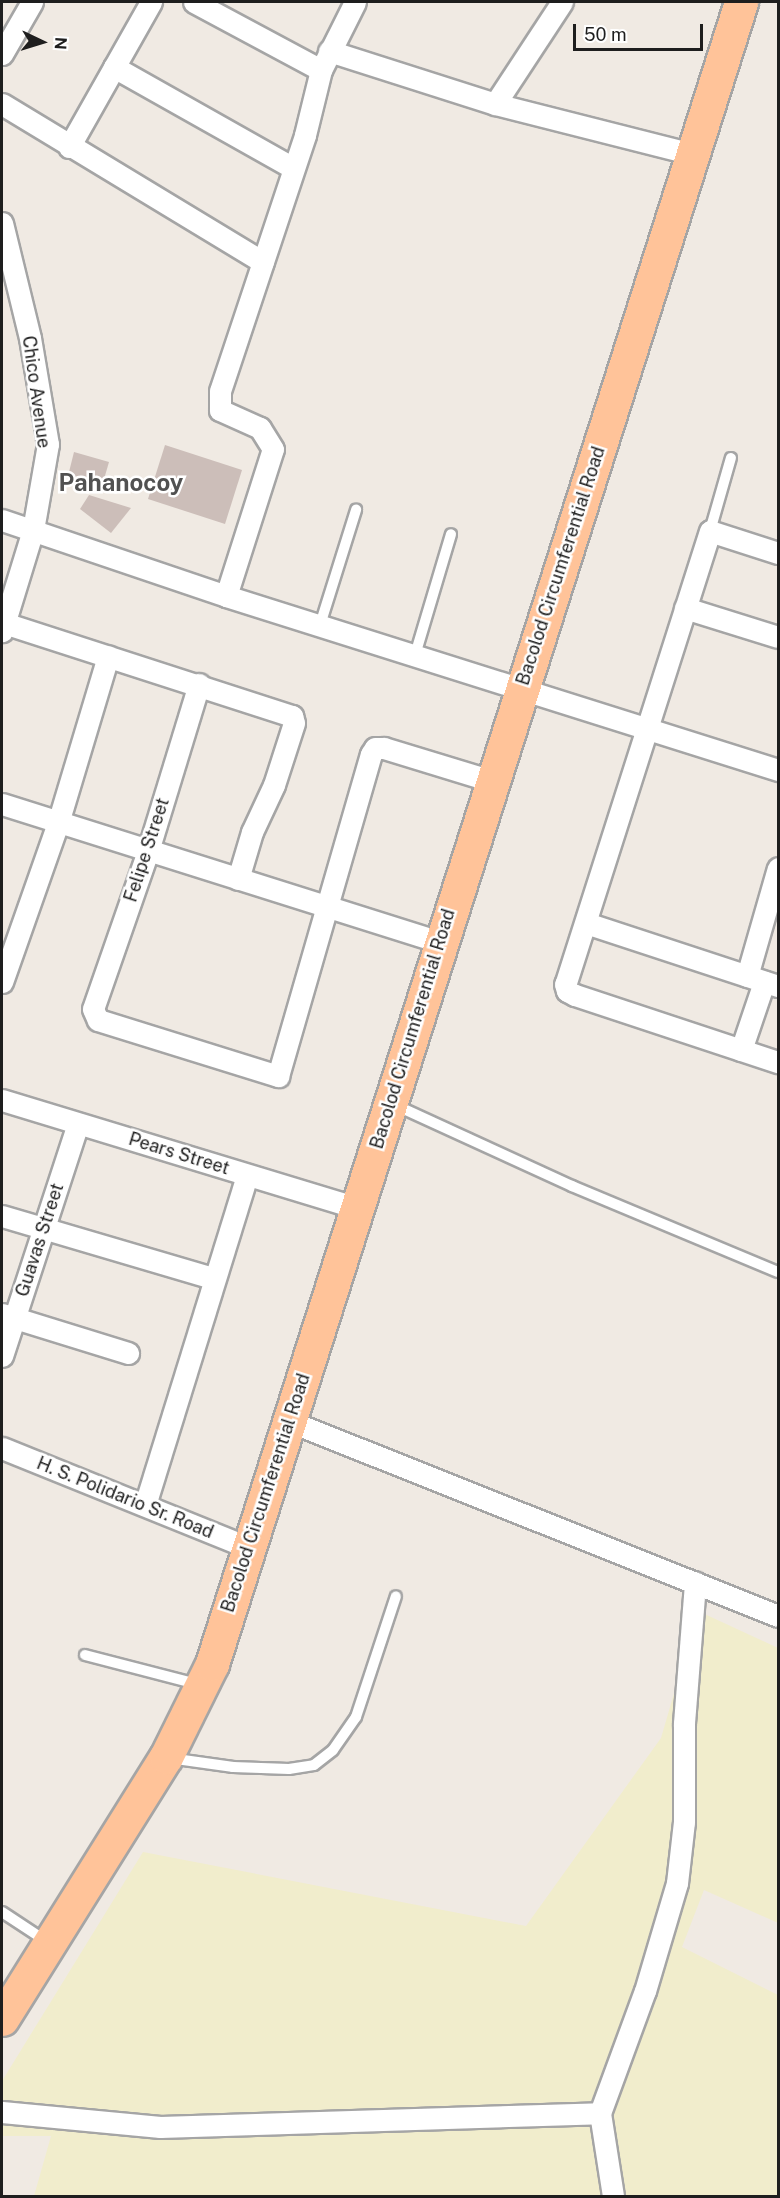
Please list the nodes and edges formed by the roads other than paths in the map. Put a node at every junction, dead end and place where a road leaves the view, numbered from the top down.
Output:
1 (32, 2) edge
2 (151, 2) edge
3 (194, 2) edge
4 (355, 2) edge
5 (562, 2) edge
6 (741, 2) edge
7 (2, 54) edge
8 (325, 61) junction
9 (114, 68) junction
10 (2, 104) edge
11 (495, 104) junction
12 (69, 147) junction
13 (693, 154) junction
14 (293, 168) junction
15 (2, 223) edge
16 (263, 262) junction
17 (731, 458) dead end
18 (356, 510) dead end
19 (2, 520) edge
20 (33, 531) junction
21 (710, 531) junction
22 (451, 534) dead end
23 (778, 553) edge
24 (226, 596) junction
25 (685, 608) junction
26 (320, 625) junction
27 (3, 627) edge
28 (778, 637) edge
29 (416, 655) junction
30 (108, 656) junction
31 (199, 684) junction
32 (522, 688) junction
33 (644, 728) junction
34 (778, 770) edge
35 (492, 781) junction
36 (2, 804) edge
37 (58, 823) junction
38 (148, 851) junction
39 (778, 868) edge
40 (238, 879) junction
41 (325, 907) junction
42 (586, 923) junction
43 (440, 942) junction
44 (763, 981) edge
45 (2, 982) edge
46 (741, 1050) junction
47 (778, 1062) edge
48 (2, 1100) edge
49 (390, 1101) junction
50 (78, 1124) junction
51 (247, 1175) junction
52 (357, 1208) junction
53 (2, 1216) edge
54 (43, 1229) junction
55 (778, 1272) edge
56 (212, 1278) junction
57 (8, 1316) edge
58 (128, 1353) dead end
59 (2, 1356) edge
60 (289, 1421) junction
61 (2, 1448) edge
62 (145, 1505) junction
63 (249, 1548) junction
64 (695, 1581) junction
65 (396, 1596) dead end
66 (778, 1616) edge
67 (85, 1655) dead end
68 (203, 1686) junction
69 (166, 1757) junction
70 (2, 1912) edge
71 (49, 1943) junction
72 (2, 2019) edge
73 (2, 2112) edge
74 (600, 2114) junction
75 (613, 2196) edge

1 - 7 street
2 - 9 street
3 - 8 street
4 - 8 street
5 - 11 street
6 - 13 main road, Bacolod Circumferential Road
8 - 11 street
8 - 14 street
9 - 12 street
9 - 14 street
10 - 12 street
11 - 13 street
12 - 16 street
13 - 32 main road, Bacolod Circumferential Road
14 - 16 street
15 - 20 street, Chico Avenue
16 - 24 street
17 - 21 lane
18 - 26 lane
19 - 20 street
20 - 24 street
20 - 27 street, Chico Avenue
21 - 23 street
21 - 25 street
22 - 29 lane
24 - 26 street
25 - 28 street
25 - 33 street
26 - 29 street
27 - 30 street
29 - 32 street
30 - 31 street
30 - 37 street
31 - 38 street, Felipe Street
31 - 40 street
32 - 33 street
32 - 35 main road, Bacolod Circumferential Road
33 - 34 street
33 - 42 street
35 - 41 street
35 - 43 main road, Bacolod Circumferential Road
36 - 37 street
37 - 38 street
37 - 45 street
38 - 40 street
38 - 41 street, Felipe Street
39 - 44 street
40 - 41 street
41 - 43 street
42 - 44 street
42 - 46 street
43 - 49 main road, Bacolod Circumferential Road
44 - 46 street
46 - 47 street
48 - 50 street, Pears Street
49 - 52 main road, Bacolod Circumferential Road
49 - 55 lane
50 - 51 street, Pears Street
50 - 54 street, Guavas Street
51 - 52 street, Pears Street
51 - 56 street
52 - 60 main road, Bacolod Circumferential Road
53 - 54 street
54 - 56 street
54 - 57 street, Guavas Street
56 - 62 street
57 - 58 street
57 - 59 street, Guavas Street
60 - 63 main road, Bacolod Circumferential Road
60 - 64 street
61 - 62 street, H. S. Polidario Sr. Road
62 - 63 street, H. S. Polidario Sr. Road
63 - 68 main road, Bacolod Circumferential Road
64 - 66 street
64 - 74 street
65 - 69 lane
67 - 68 lane
68 - 69 main road, Bacolod Circumferential Road
69 - 71 main road, Bacolod Circumferential Road
70 - 71 lane
71 - 72 main road, Bacolod Circumferential Road
73 - 74 street
74 - 75 street

